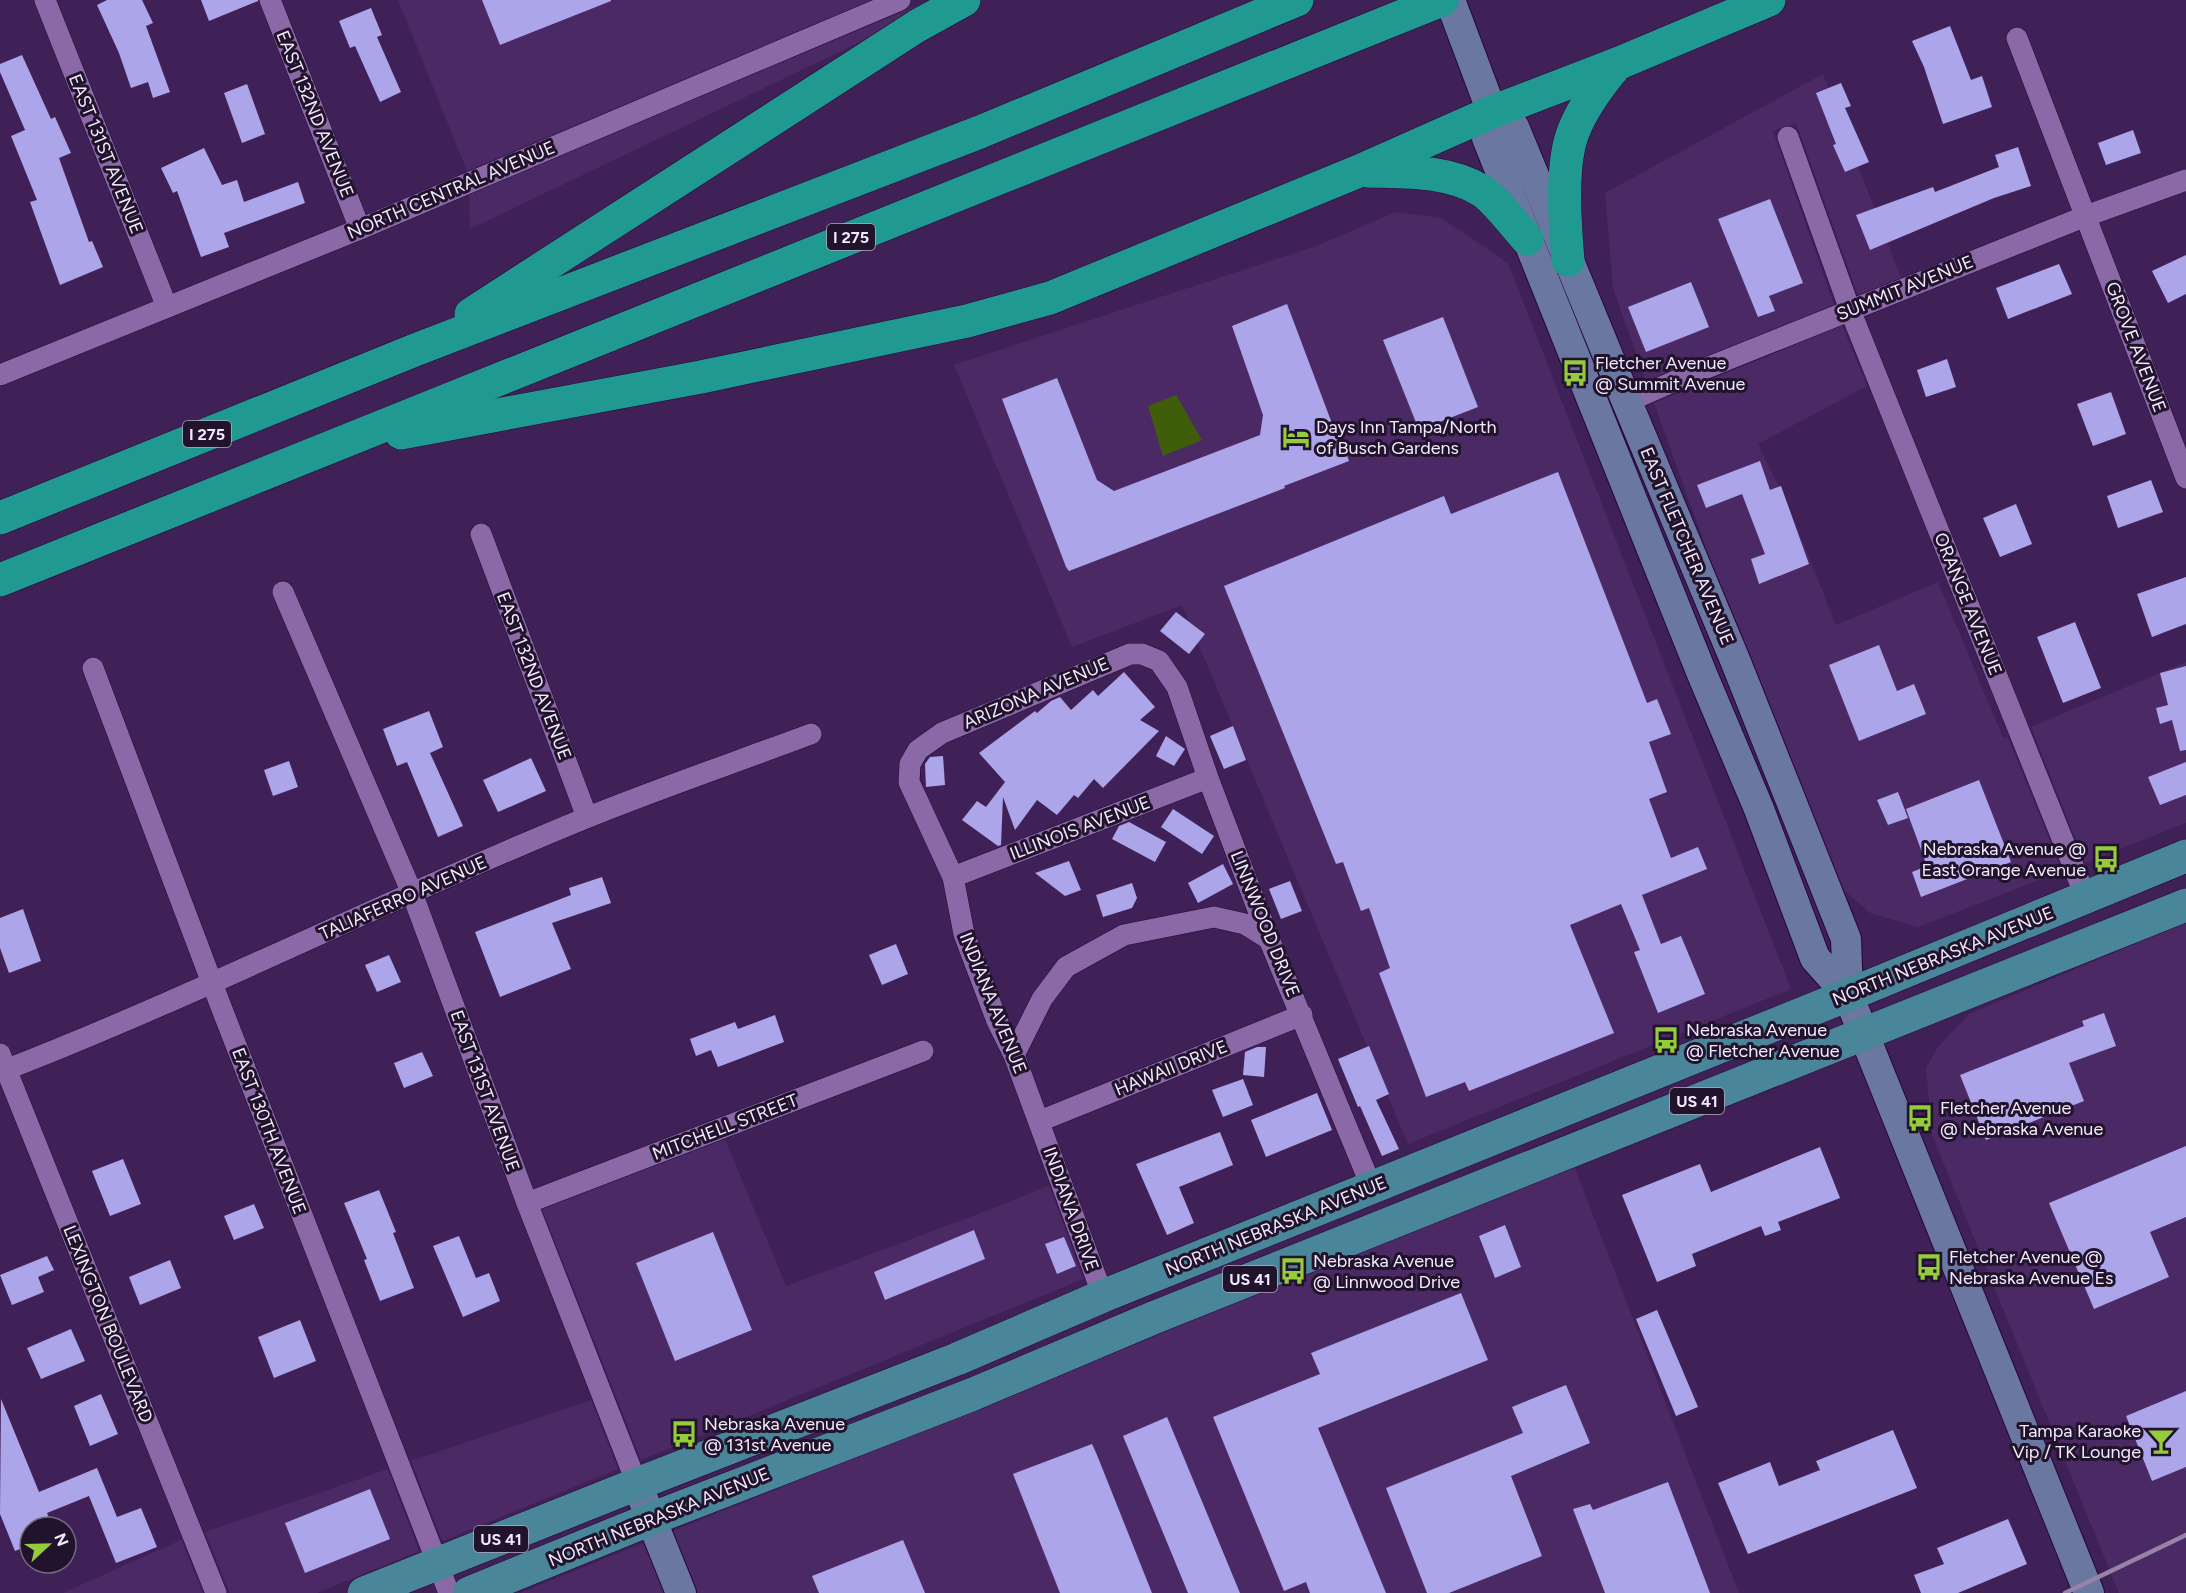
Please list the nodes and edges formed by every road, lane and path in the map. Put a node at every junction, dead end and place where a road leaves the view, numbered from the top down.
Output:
1 (45, 0) edge
2 (270, 0) edge
3 (900, 0) edge
4 (964, 0) edge
5 (1297, 0) edge
6 (1442, 0) edge
7 (1450, 0) edge
8 (1769, 0) edge
9 (2017, 38) dead end
10 (1617, 64) junction
11 (1492, 112) junction
12 (1788, 137) dead end
13 (1359, 171) junction
14 (2186, 180) edge
15 (2086, 216) junction
16 (360, 228) junction
17 (1527, 239) junction
18 (1568, 260) junction
19 (166, 307) junction
20 (1850, 310) junction
21 (414, 351) junction
22 (0, 375) edge
23 (1627, 402) junction
24 (329, 447) junction
25 (2186, 478) edge
26 (0, 518) edge
27 (481, 534) dead end
28 (0, 580) edge
29 (283, 592) dead end
30 (1159, 661) joint
31 (93, 668) dead end
32 (811, 734) dead end
33 (918, 750) joint
34 (1208, 778) junction
35 (587, 818) junction
36 (2186, 856) edge
37 (953, 877) junction
38 (412, 893) junction
39 (2086, 898) junction
40 (2186, 905) edge
41 (1269, 939) junction
42 (212, 984) junction
43 (1848, 995) junction
44 (1302, 1016) junction
45 (1864, 1035) junction
46 (923, 1051) dead end
47 (1014, 1055) junction
48 (2, 1065) edge
49 (1040, 1121) junction
50 (1372, 1188) junction
51 (526, 1203) junction
52 (1258, 1234) junction
53 (1272, 1270) junction
54 (1103, 1296) junction
55 (957, 1359) junction
56 (971, 1395) junction
57 (637, 1484) junction
58 (651, 1519) junction
59 (444, 1578) edge
60 (216, 1593) edge
61 (364, 1593) edge
62 (469, 1593) edge
63 (681, 1593) edge
64 (2090, 1593) edge

1 - 19 street, EAST 131ST AVENUE
2 - 16 street, EAST 132ND AVENUE
3 - 16 street, NORTH CENTRAL AVENUE
4 - 21 highway
5 - 21 highway, I 275
6 - 24 highway, I 275
7 - 11 main road, EAST FLETCHER AVENUE
8 - 10 highway
9 - 15 street, GROVE AVENUE
10 - 11 highway
10 - 18 highway
11 - 13 highway
11 - 17 main road, EAST FLETCHER AVENUE
11 - 18 main road, EAST FLETCHER AVENUE
12 - 20 street, ORANGE AVENUE
13 - 17 highway
13 - 24 highway
14 - 15 street, SUMMIT AVENUE
15 - 20 street, SUMMIT AVENUE
15 - 25 street, GROVE AVENUE
16 - 19 street, NORTH CENTRAL AVENUE
17 - 43 main road, EAST FLETCHER AVENUE
18 - 23 main road, EAST FLETCHER AVENUE
19 - 22 street, NORTH CENTRAL AVENUE
20 - 23 street, SUMMIT AVENUE
20 - 39 street, ORANGE AVENUE
21 - 26 highway, I 275
23 - 43 main road, EAST FLETCHER AVENUE
24 - 28 highway, I 275
27 - 35 street, EAST 132ND AVENUE
29 - 38 street, EAST 131ST AVENUE
30 - 33 street, ARIZONA AVENUE
30 - 34 street, LINNWOOD DRIVE
31 - 42 street, EAST 130TH AVENUE
32 - 35 street, TALIAFERRO AVENUE
33 - 37 street, INDIANA AVENUE
34 - 37 street, ILLINOIS AVENUE
34 - 41 street, LINNWOOD DRIVE
35 - 38 street, TALIAFERRO AVENUE
36 - 39 main road, NORTH NEBRASKA AVENUE / US 41
37 - 47 street, INDIANA AVENUE
38 - 42 street, TALIAFERRO AVENUE
38 - 51 street, EAST 131ST AVENUE
39 - 43 main road, NORTH NEBRASKA AVENUE / US 41
40 - 45 main road, NORTH NEBRASKA AVENUE / US 41
41 - 44 street, LINNWOOD DRIVE
41 - 47 street
42 - 48 street, TALIAFERRO AVENUE
42 - 59 street, EAST 130TH AVENUE
43 - 45 main road, EAST FLETCHER AVENUE
43 - 50 main road, NORTH NEBRASKA AVENUE / US 41
44 - 49 street, HAWAII DRIVE
44 - 50 street, LINNWOOD DRIVE
45 - 53 main road, NORTH NEBRASKA AVENUE / US 41
45 - 64 main road, EAST FLETCHER AVENUE
46 - 51 street, MITCHELL STREET
47 - 49 street, INDIANA AVENUE
48 - 60 street, LEXINGTON BOULEVARD
49 - 54 street, INDIANA DRIVE
50 - 52 main road, NORTH NEBRASKA AVENUE / US 41
51 - 57 street, EAST 131ST AVENUE
52 - 53 street
52 - 54 main road, NORTH NEBRASKA AVENUE / US 41
53 - 56 main road, NORTH NEBRASKA AVENUE / US 41
54 - 55 main road, NORTH NEBRASKA AVENUE / US 41
55 - 56 street
55 - 57 main road, NORTH NEBRASKA AVENUE / US 41
56 - 58 main road, NORTH NEBRASKA AVENUE / US 41
57 - 58 main road, EAST 131ST AVENUE
57 - 59 main road, NORTH NEBRASKA AVENUE / US 41
58 - 62 main road, NORTH NEBRASKA AVENUE / US 41
58 - 63 main road, EAST 131ST AVENUE
59 - 61 main road, NORTH NEBRASKA AVENUE / US 41

